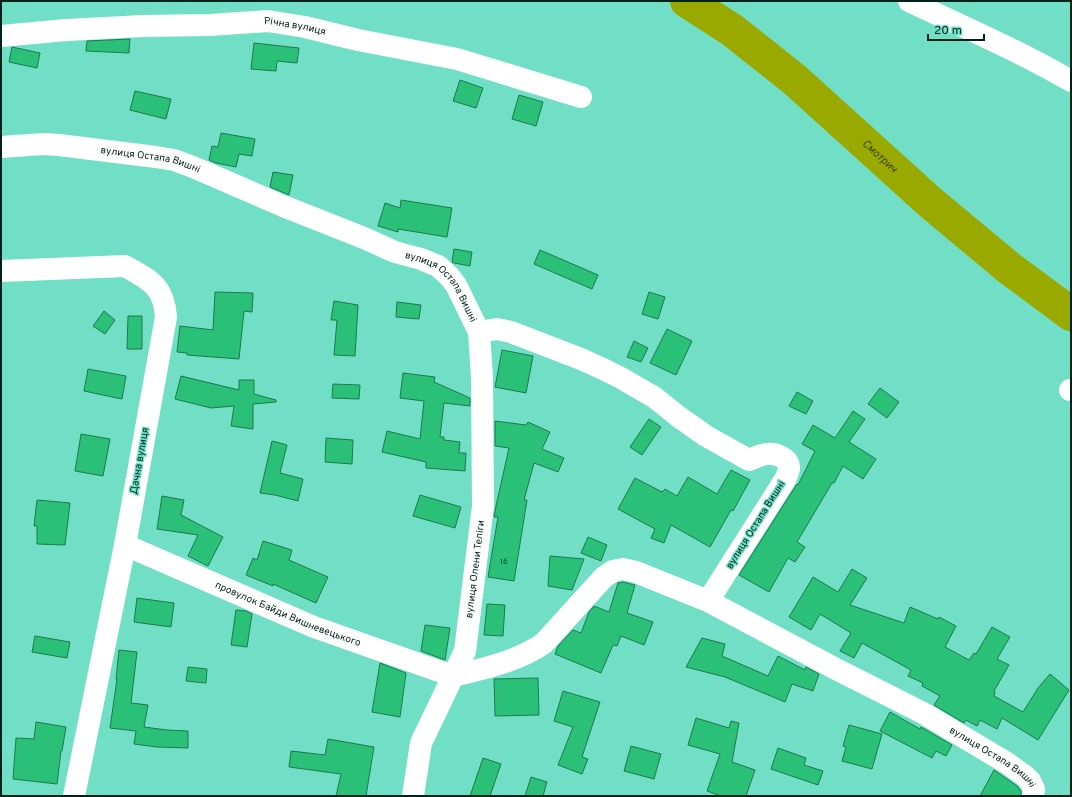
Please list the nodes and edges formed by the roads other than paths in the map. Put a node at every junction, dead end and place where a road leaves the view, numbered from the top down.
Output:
1 (909, 1) edge
2 (1, 36) edge
3 (1071, 81) edge
4 (582, 97) dead end
5 (1, 147) edge
6 (1, 271) edge
7 (479, 332) junction
8 (125, 545) junction
9 (708, 601) junction
10 (453, 676) junction
11 (74, 796) edge
12 (413, 796) edge
13 (1033, 796) edge

1 - 3 street
2 - 4 street, Річна вулиця
5 - 7 street, вулиця Остапа Вишні
6 - 8 street, Дачна вулиця
7 - 9 street, вулиця Остапа Вишні
7 - 10 street, вулиця Олени Теліги
8 - 10 street, провулок Байди Вишневецького
8 - 11 street, Дачна вулиця
9 - 10 street, вулиця Остапа Вишні
9 - 13 street, вулиця Остапа Вишні
10 - 12 street, вулиця Олени Теліги

